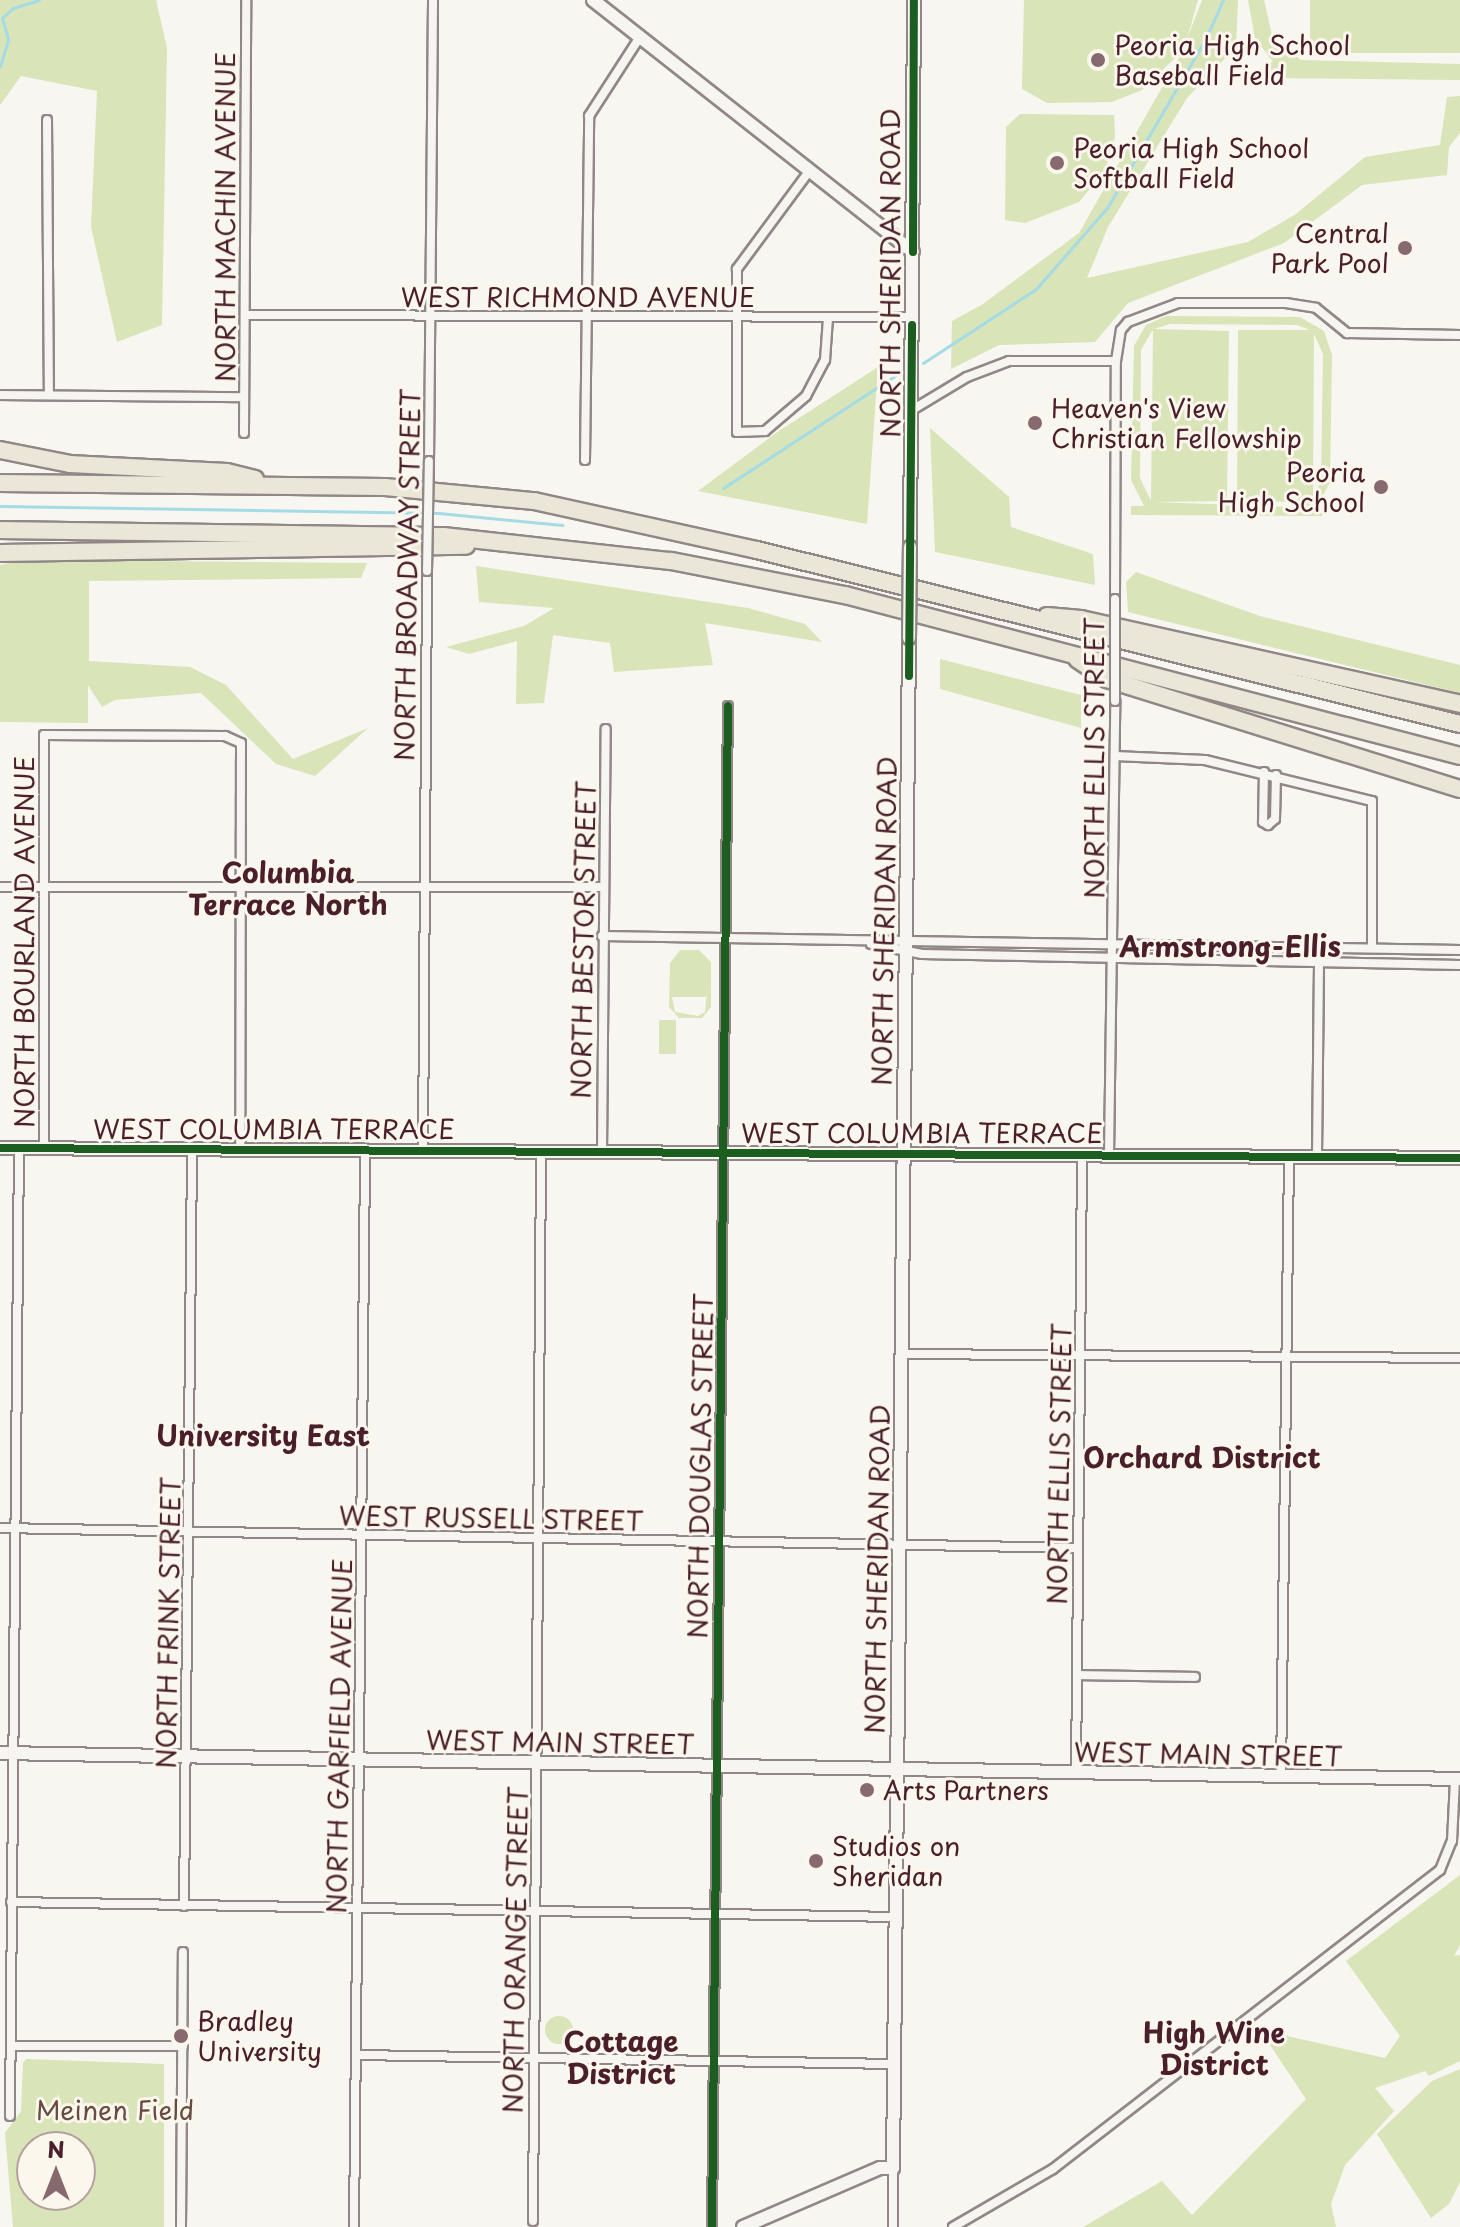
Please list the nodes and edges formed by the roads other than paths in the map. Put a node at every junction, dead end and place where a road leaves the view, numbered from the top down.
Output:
1 (246, 0) edge
2 (433, 0) edge
3 (593, 0) edge
4 (914, 0) edge
5 (640, 37) junction
6 (47, 120) dead end
7 (810, 170) junction
8 (913, 252) junction
9 (245, 315) junction
10 (430, 316) junction
11 (587, 317) junction
12 (911, 317) junction
13 (735, 318) junction
14 (828, 318) junction
15 (1460, 335) edge
16 (1116, 361) junction
17 (0, 395) edge
18 (49, 395) junction
19 (244, 397) junction
20 (912, 410) junction
21 (244, 433) dead end
22 (0, 450) edge
23 (585, 460) dead end
24 (0, 483) edge
25 (280, 485) junction
26 (0, 530) edge
27 (527, 543) junction
28 (0, 553) edge
29 (993, 611) junction
30 (1065, 652) junction
31 (1460, 704) edge
32 (728, 706) dead end
33 (1460, 724) edge
34 (606, 729) dead end
35 (1115, 756) junction
36 (1460, 756) edge
37 (1264, 772) junction
38 (1276, 775) junction
39 (1460, 789) edge
40 (0, 887) edge
41 (44, 887) junction
42 (603, 887) junction
43 (243, 888) junction
44 (425, 888) junction
45 (602, 936) junction
46 (725, 939) junction
47 (1113, 943) junction
48 (907, 944) junction
49 (1319, 946) junction
50 (1372, 948) junction
51 (1460, 950) edge
52 (1113, 958) junction
53 (1319, 961) junction
54 (1460, 965) edge
55 (0, 1148) edge
56 (19, 1148) junction
57 (44, 1148) junction
58 (192, 1149) junction
59 (240, 1149) junction
60 (365, 1150) junction
61 (423, 1150) junction
62 (541, 1151) junction
63 (602, 1151) junction
64 (723, 1152) junction
65 (903, 1152) junction
66 (1082, 1155) junction
67 (1109, 1155) junction
68 (1289, 1156) junction
69 (1317, 1156) junction
70 (1460, 1158) edge
71 (901, 1354) junction
72 (1080, 1356) junction
73 (1286, 1357) junction
74 (1460, 1358) edge
75 (0, 1528) edge
76 (15, 1528) junction
77 (191, 1533) junction
78 (361, 1536) junction
79 (540, 1539) junction
80 (720, 1543) junction
81 (899, 1545) junction
82 (1078, 1548) junction
83 (1078, 1675) junction
84 (1195, 1677) dead end
85 (6, 1753) edge
86 (186, 1757) junction
87 (359, 1760) junction
88 (537, 1764) junction
89 (716, 1768) junction
90 (897, 1771) junction
91 (1076, 1774) junction
92 (1281, 1777) junction
93 (1458, 1779) edge
94 (11, 1902) junction
95 (184, 1906) junction
96 (357, 1908) junction
97 (535, 1910) junction
98 (716, 1914) junction
99 (893, 1917) junction
100 (183, 1952) dead end
101 (11, 2046) junction
102 (183, 2046) junction
103 (357, 2055) junction
104 (534, 2059) junction
105 (714, 2061) junction
106 (894, 2064) junction
107 (10, 2116) dead end
108 (893, 2168) junction
109 (533, 2221) dead end
110 (181, 2227) edge
111 (354, 2227) edge
112 (712, 2227) edge
113 (743, 2227) edge
114 (893, 2227) edge
115 (953, 2227) edge

1 - 9 street, NORTH MACHIN AVENUE
2 - 10 street, NORTH BROADWAY STREET
3 - 5 main road
4 - 8 main road, NORTH SHERIDAN ROAD
5 - 7 main road
5 - 11 street
6 - 18 street
7 - 8 main road
7 - 13 street
8 - 12 main road, NORTH SHERIDAN ROAD
9 - 10 street, WEST RICHMOND AVENUE
9 - 19 street, NORTH MACHIN AVENUE
10 - 11 street, WEST RICHMOND AVENUE
10 - 44 street, NORTH BROADWAY STREET, bridge
11 - 13 street, WEST RICHMOND AVENUE
11 - 23 street
12 - 14 street, WEST RICHMOND AVENUE
12 - 20 main road, NORTH SHERIDAN ROAD
13 - 14 street, WEST RICHMOND AVENUE
13 - 14 street
15 - 16 street
16 - 20 street
16 - 35 street, NORTH ELLIS STREET, bridge
17 - 18 street
18 - 19 street
19 - 21 street, NORTH MACHIN AVENUE
20 - 48 main road, NORTH SHERIDAN ROAD, bridge
22 - 25 highway
24 - 25 highway
25 - 29 highway
26 - 27 highway
27 - 28 highway
27 - 30 highway
29 - 31 highway
29 - 33 highway
30 - 36 highway
30 - 39 highway
32 - 46 street, NORTH DOUGLAS STREET
34 - 42 street, NORTH BESTOR STREET
35 - 37 street
35 - 47 street, NORTH ELLIS STREET
37 - 38 street
37 - 38 street
38 - 50 street
40 - 41 street
41 - 43 street
41 - 43 street, NORTH BOURLAND AVENUE
41 - 57 street, NORTH BOURLAND AVENUE
42 - 44 street
42 - 45 street, NORTH BESTOR STREET
43 - 44 street
43 - 59 street
44 - 61 street, NORTH BROADWAY STREET
45 - 46 street
45 - 63 street, NORTH BESTOR STREET
46 - 48 street
46 - 64 street, NORTH DOUGLAS STREET
47 - 48 street
47 - 49 street
47 - 52 street, NORTH ELLIS STREET
48 - 52 street
48 - 65 main road, NORTH SHERIDAN ROAD
49 - 50 street
49 - 53 street
50 - 51 street
52 - 53 street
52 - 67 street, NORTH ELLIS STREET
53 - 54 street
53 - 69 street
55 - 56 main road, WEST COLUMBIA TERRACE
56 - 57 main road, WEST COLUMBIA TERRACE
56 - 76 street, NORTH BOURLAND AVENUE
57 - 58 main road, WEST COLUMBIA TERRACE
58 - 59 main road, WEST COLUMBIA TERRACE
58 - 77 street, NORTH FRINK STREET
59 - 60 main road, WEST COLUMBIA TERRACE
60 - 61 main road, WEST COLUMBIA TERRACE
60 - 78 street, NORTH GARFIELD AVENUE
61 - 62 main road, WEST COLUMBIA TERRACE
62 - 63 main road, WEST COLUMBIA TERRACE
62 - 79 street, NORTH ORANGE STREET
63 - 64 main road, WEST COLUMBIA TERRACE
64 - 65 main road, WEST COLUMBIA TERRACE
64 - 80 street, NORTH DOUGLAS STREET
65 - 66 main road, WEST COLUMBIA TERRACE
65 - 71 main road, NORTH SHERIDAN ROAD
66 - 67 main road, WEST COLUMBIA TERRACE
66 - 72 street, NORTH ELLIS STREET
67 - 68 main road, WEST COLUMBIA TERRACE
68 - 69 main road, WEST COLUMBIA TERRACE
68 - 73 street
69 - 70 main road, WEST COLUMBIA TERRACE
71 - 72 street
71 - 81 main road, NORTH SHERIDAN ROAD
72 - 73 street
72 - 82 street, NORTH ELLIS STREET
73 - 74 street
73 - 92 street
75 - 76 street, WEST RUSSELL STREET
76 - 77 street, WEST RUSSELL STREET
76 - 85 street, NORTH BOURLAND AVENUE
77 - 78 street, WEST RUSSELL STREET
77 - 86 street, NORTH FRINK STREET
78 - 79 street, WEST RUSSELL STREET
78 - 87 street, NORTH GARFIELD AVENUE
79 - 80 street, WEST RUSSELL STREET
79 - 88 street, NORTH ORANGE STREET
80 - 81 street, WEST RUSSELL STREET
80 - 89 street, NORTH DOUGLAS STREET
81 - 82 street, WEST RUSSELL STREET
81 - 90 main road, NORTH SHERIDAN ROAD
82 - 83 street, NORTH ELLIS STREET
83 - 84 street
83 - 91 street, NORTH ELLIS STREET
85 - 86 main road, WEST MAIN STREET
85 - 94 street, NORTH BOURLAND AVENUE
86 - 87 main road, WEST MAIN STREET
86 - 95 street, NORTH FRINK STREET
87 - 88 main road, WEST MAIN STREET
87 - 96 street, NORTH GARFIELD AVENUE
88 - 89 main road, WEST MAIN STREET
88 - 97 street, NORTH ORANGE STREET
89 - 90 main road, WEST MAIN STREET
89 - 98 street, NORTH DOUGLAS STREET
90 - 91 main road, WEST MAIN STREET
90 - 99 main road, NORTH SHERIDAN ROAD
91 - 92 main road, WEST MAIN STREET
92 - 93 main road, WEST MAIN STREET
93 - 115 street
94 - 95 street
94 - 101 street, NORTH BOURLAND AVENUE
95 - 96 street
96 - 97 street
96 - 103 street, NORTH GARFIELD AVENUE
97 - 98 street
97 - 104 street, NORTH ORANGE STREET
98 - 99 street
98 - 105 street, NORTH DOUGLAS STREET
99 - 106 main road, NORTH SHERIDAN ROAD
100 - 102 street
101 - 102 street
101 - 107 street, NORTH BOURLAND AVENUE
102 - 110 street
103 - 104 street
103 - 111 street, NORTH GARFIELD AVENUE
104 - 105 street
104 - 109 street, NORTH ORANGE STREET
105 - 106 street
105 - 112 street, NORTH DOUGLAS STREET
106 - 108 main road, NORTH SHERIDAN ROAD
108 - 113 main road
108 - 114 street, NORTH SHERIDAN ROAD

